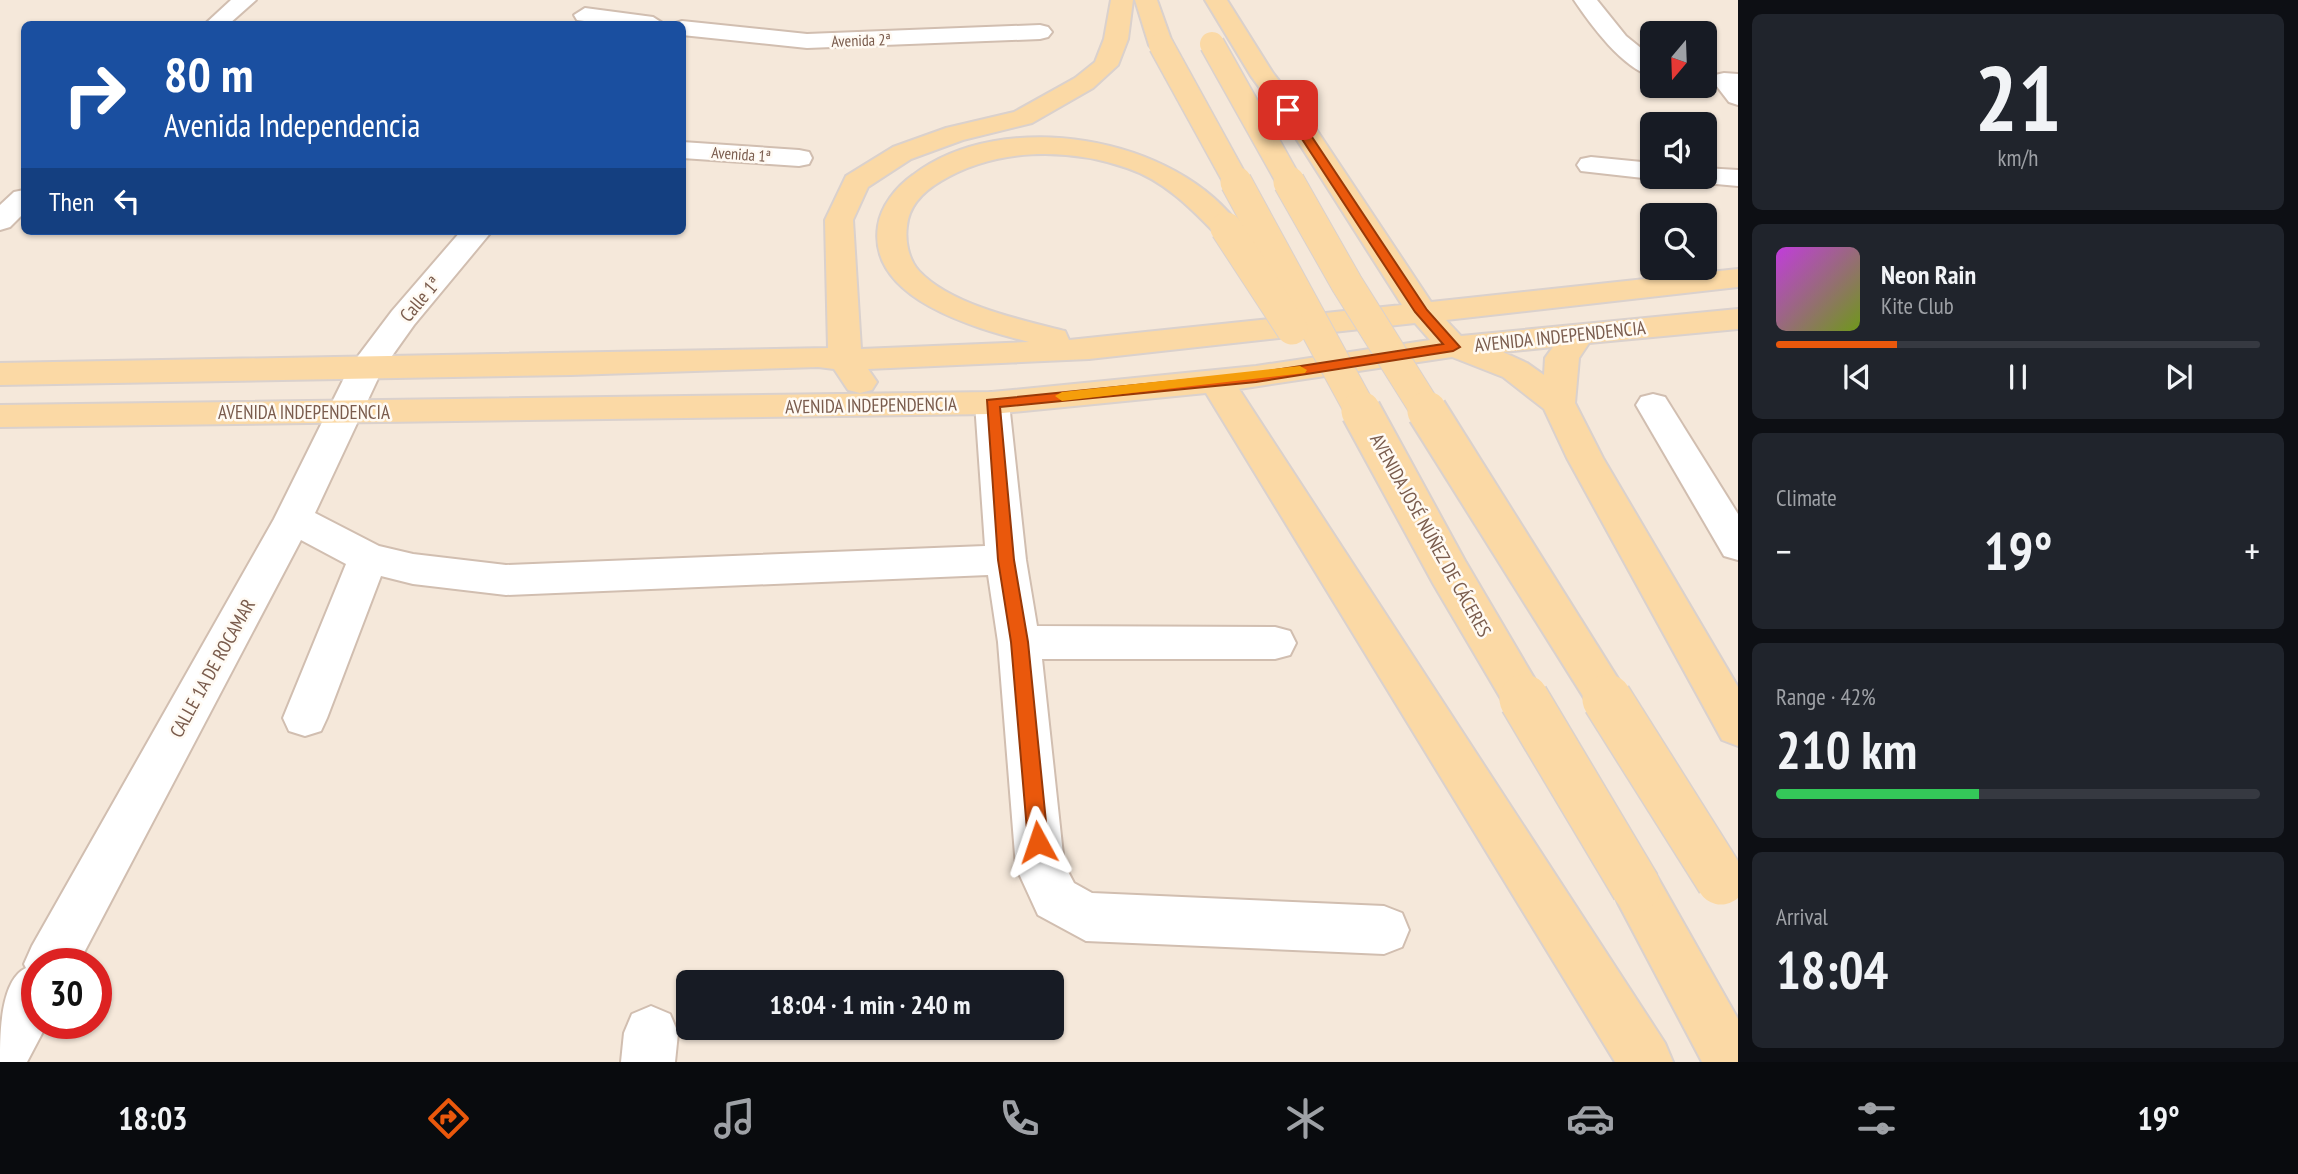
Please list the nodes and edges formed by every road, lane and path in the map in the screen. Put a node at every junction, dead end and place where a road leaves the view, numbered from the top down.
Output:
1 (245, 0) edge
2 (603, 0) edge
3 (1122, 0) edge
4 (1146, 0) edge
5 (1194, 0) edge
6 (1216, 0) edge
7 (1585, 0) edge
8 (581, 20) edge
9 (220, 21) edge
10 (599, 21) edge
11 (686, 28) edge
12 (1040, 32) dead end
13 (1640, 59) edge
14 (686, 150) edge
15 (799, 158) dead end
16 (1591, 165) dead end
17 (1640, 170) edge
18 (1717, 177) edge
19 (1738, 178) edge
20 (21, 201) edge
21 (0, 221) edge
22 (474, 235) edge
23 (1738, 278) edge
24 (1422, 312) junction
25 (1738, 319) edge
26 (1579, 334) junction
27 (1453, 347) junction
28 (1089, 349) junction
29 (845, 360) junction
30 (366, 369) junction
31 (0, 374) edge
32 (1215, 382) junction
33 (992, 403) junction
34 (1558, 403) junction
35 (876, 405) junction
36 (1653, 405) dead end
37 (342, 412) junction
38 (0, 416) edge
39 (293, 519) junction
40 (1738, 546) edge
41 (368, 558) junction
42 (1006, 560) junction
43 (1449, 572) junction
44 (1019, 642) junction
45 (1275, 643) dead end
46 (305, 718) dead end
47 (1738, 727) edge
48 (1730, 893) edge
49 (1384, 930) dead end
50 (59, 948) edge
51 (21, 1018) edge
52 (0, 1057) edge
53 (1646, 1062) edge
54 (1732, 1062) edge

1 - 9 street
2 - 8 street
3 - 29 main road
4 - 43 main road, AVENIDA JOSÉ NÚÑEZ DE CÁCERES, bridge
5 - 48 main road, bridge
6 - 24 main road
7 - 13 street
8 - 10 street
11 - 12 street, Avenida 2ª
14 - 15 street, Avenida 1ª
16 - 17 street
18 - 19 street
20 - 21 street
22 - 30 street, Calle 1ª
23 - 24 main road, AVENIDA INDEPENDENCIA
24 - 27 main road
24 - 28 main road, AVENIDA INDEPENDENCIA
25 - 26 main road, AVENIDA INDEPENDENCIA
26 - 27 main road, AVENIDA INDEPENDENCIA
26 - 34 main road
27 - 32 main road, AVENIDA INDEPENDENCIA
27 - 34 main road
28 - 29 main road, AVENIDA INDEPENDENCIA
28 - 43 main road, bridge
29 - 30 main road, AVENIDA INDEPENDENCIA
29 - 35 main road
30 - 31 main road, AVENIDA INDEPENDENCIA
30 - 37 street, CALLE 1A DE ROCAMAR
32 - 33 main road, AVENIDA INDEPENDENCIA
32 - 53 main road
33 - 35 main road, AVENIDA INDEPENDENCIA
33 - 42 street
34 - 47 main road
35 - 37 main road, AVENIDA INDEPENDENCIA
36 - 40 street
37 - 38 main road, AVENIDA INDEPENDENCIA
37 - 39 street, CALLE 1A DE ROCAMAR
39 - 41 street
39 - 50 street, CALLE 1A DE ROCAMAR
41 - 42 street
41 - 46 street
42 - 44 street
43 - 54 main road, AVENIDA JOSÉ NÚÑEZ DE CÁCERES, bridge
44 - 45 street
44 - 49 street
51 - 52 street

